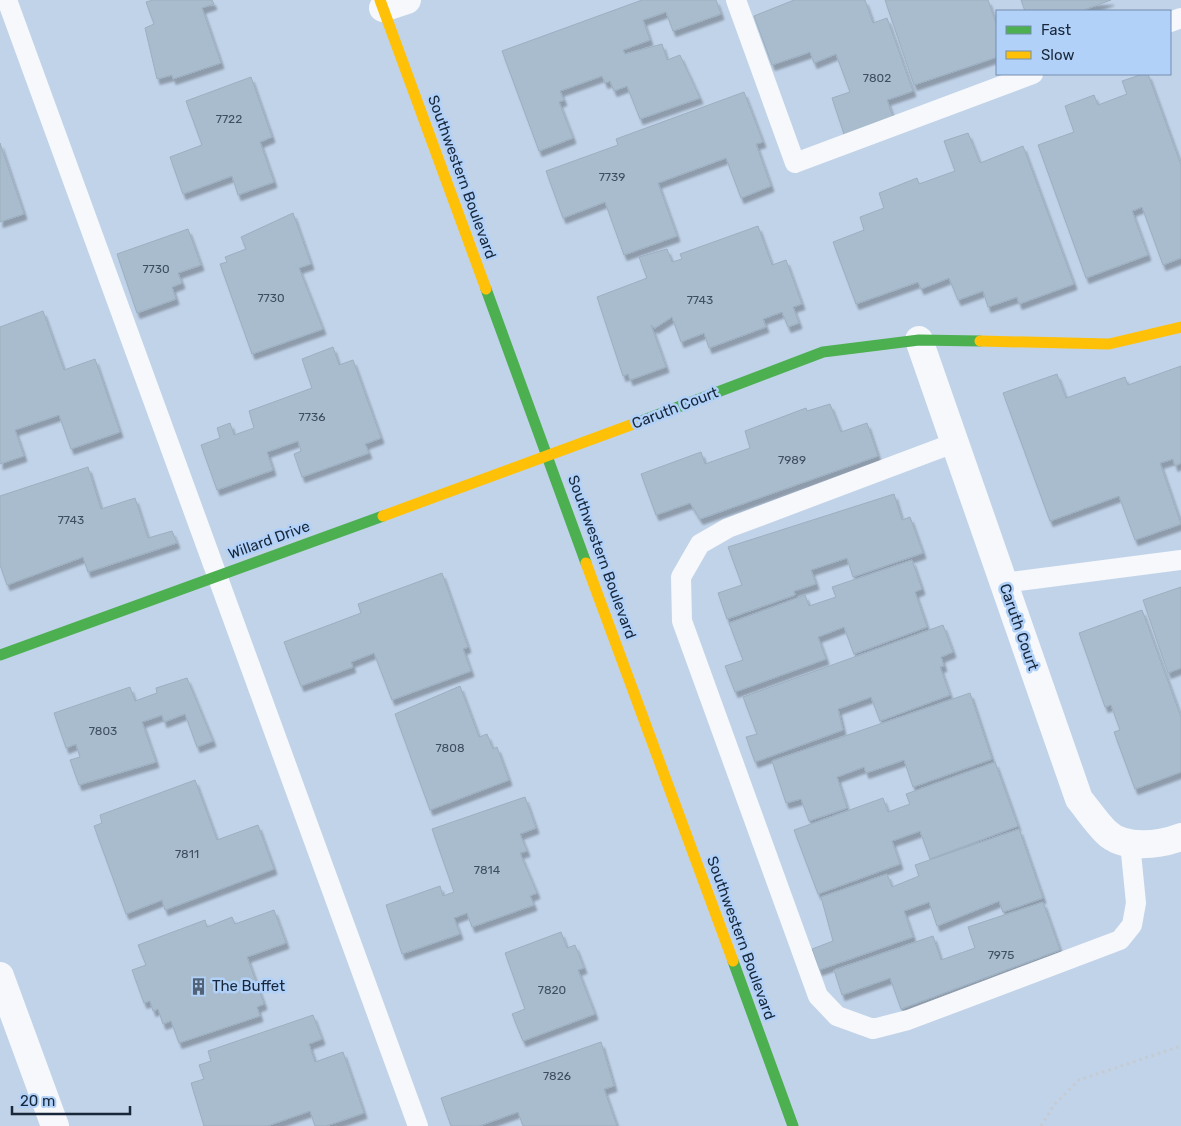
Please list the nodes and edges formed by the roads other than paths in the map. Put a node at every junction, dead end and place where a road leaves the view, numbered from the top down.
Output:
1 (7, 0) edge
2 (736, 0) edge
3 (390, 3) edge
4 (1030, 75) edge
5 (1181, 327) edge
6 (918, 340) junction
7 (954, 443) junction
8 (549, 456) junction
9 (1181, 560) edge
10 (219, 575) junction
11 (1003, 583) junction
12 (0, 655) edge
13 (1181, 837) edge
14 (1130, 843) junction
15 (0, 976) edge
16 (55, 1126) edge
17 (418, 1126) edge
18 (793, 1126) edge

1 - 10 lane
2 - 4 lane
3 - 8 street, Southwestern Boulevard
5 - 6 street, Caruth Court
6 - 7 street, Caruth Court
6 - 8 street, Caruth Court
7 - 11 street, Caruth Court
7 - 14 lane
8 - 10 street, Willard Drive
8 - 18 street, Southwestern Boulevard
9 - 11 lane
10 - 12 street, Willard Drive
10 - 17 lane
11 - 14 street, Caruth Court
13 - 14 street, Caruth Court
15 - 16 street

